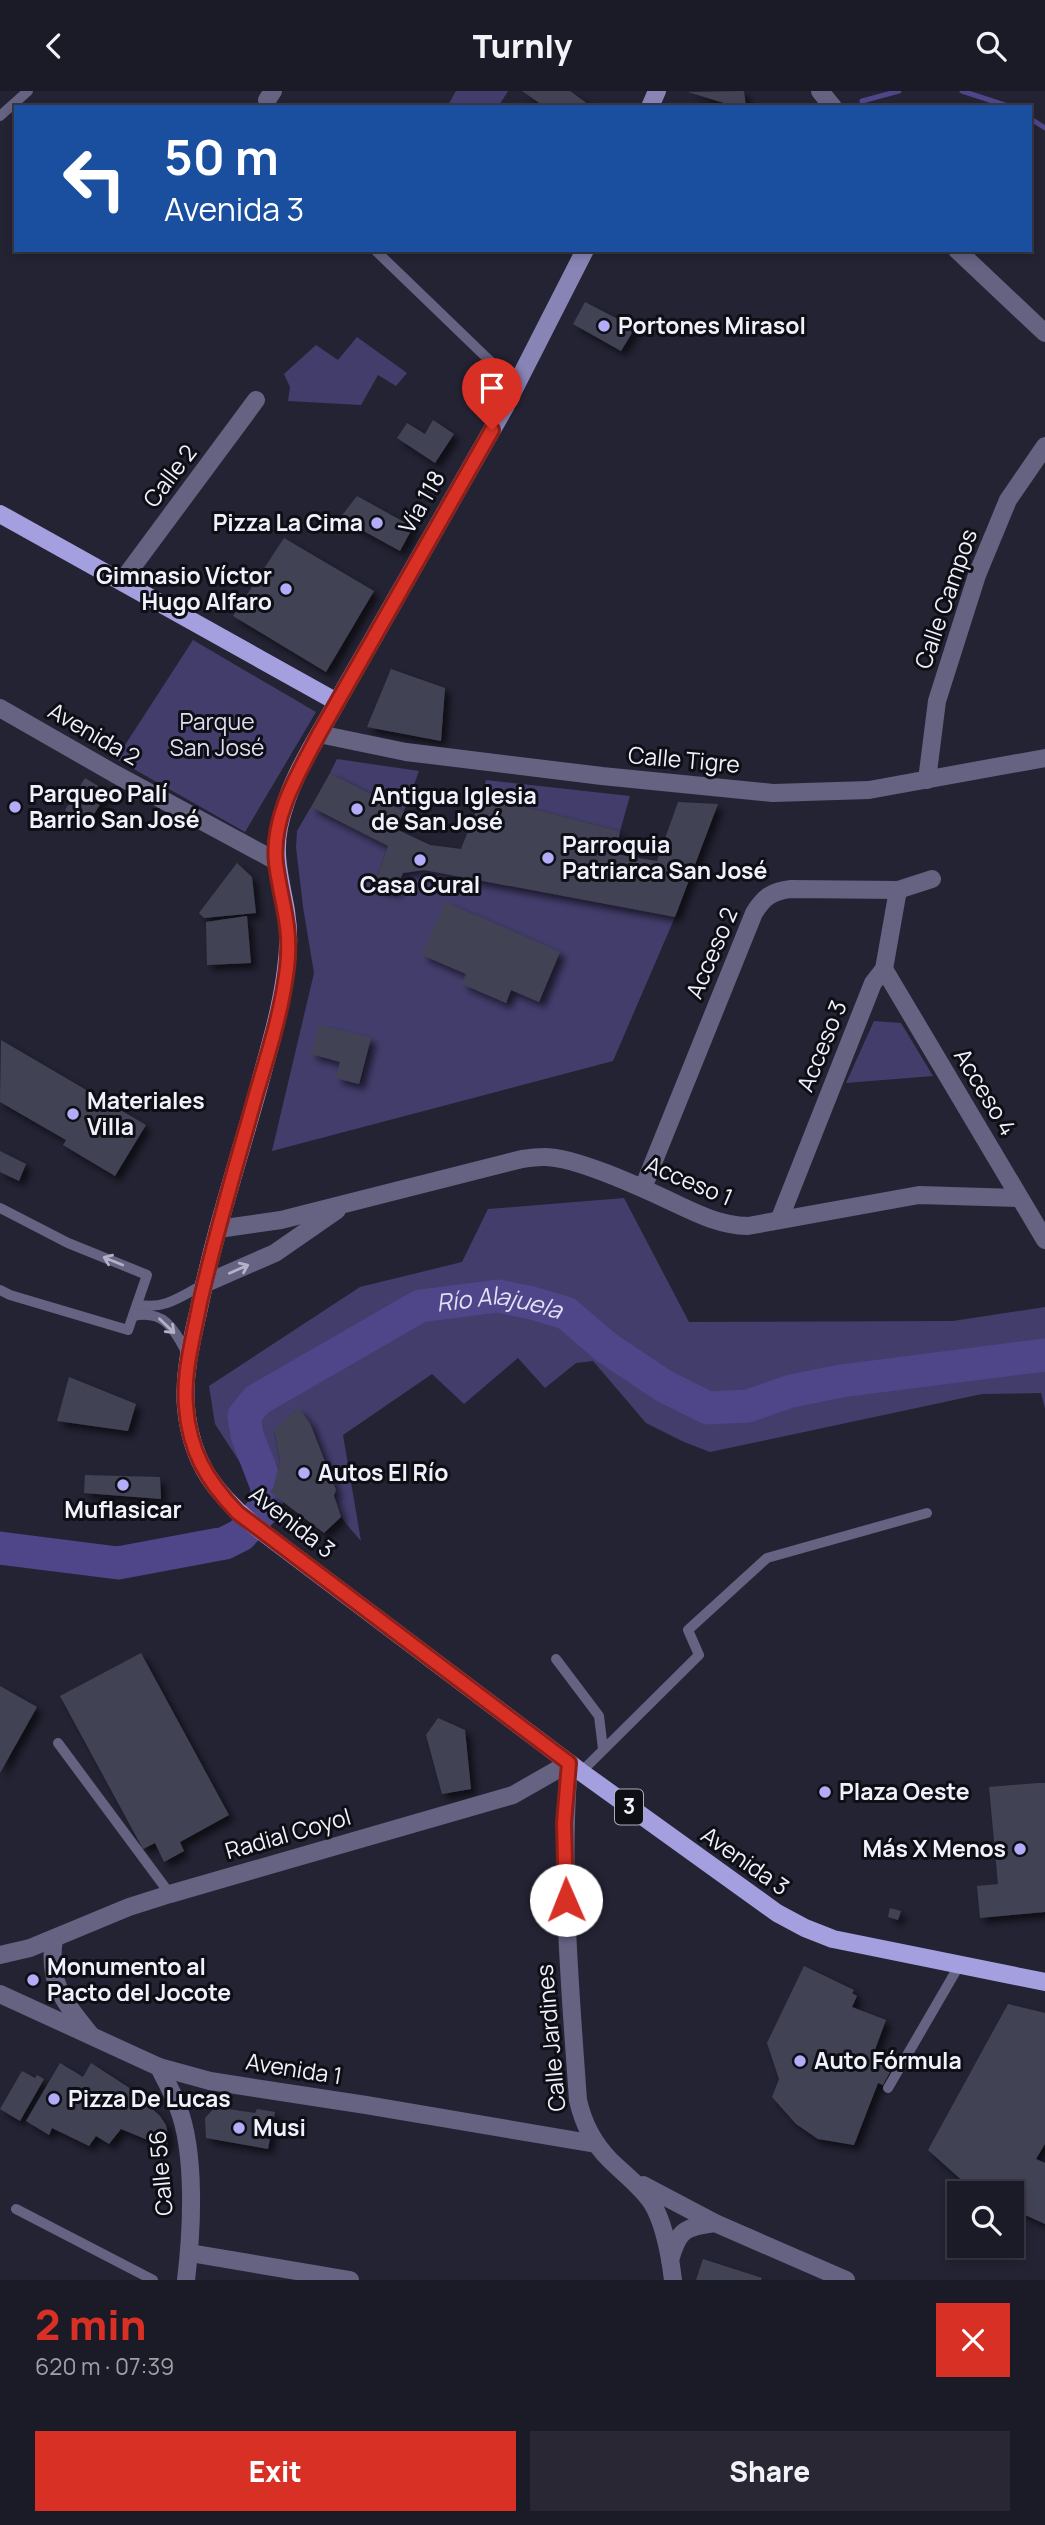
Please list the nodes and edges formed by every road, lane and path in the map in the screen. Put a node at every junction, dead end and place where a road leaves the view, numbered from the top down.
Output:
1 (28, 91) edge
2 (820, 91) edge
3 (831, 105) edge
4 (0, 116) edge
5 (377, 252) edge
6 (584, 252) edge
7 (959, 252) edge
8 (1045, 333) edge
9 (516, 386) junction
10 (256, 400) dead end
11 (1045, 446) edge
12 (0, 515) edge
13 (122, 581) junction
14 (337, 702) junction
15 (0, 708) edge
16 (319, 734) junction
17 (1045, 758) edge
18 (927, 780) junction
19 (276, 860) junction
20 (932, 879) dead end
21 (898, 890) junction
22 (884, 969) junction
23 (643, 1188) junction
24 (1018, 1198) junction
25 (348, 1202) junction
26 (0, 1208) edge
27 (780, 1219) junction
28 (218, 1230) junction
29 (1045, 1240) edge
30 (204, 1284) junction
31 (0, 1290) edge
32 (137, 1304) junction
33 (133, 1317) junction
34 (189, 1357) junction
35 (927, 1513) dead end
36 (556, 1659) dead end
37 (58, 1743) dead end
38 (603, 1749) junction
39 (575, 1767) junction
40 (170, 1893) junction
41 (54, 1939) junction
42 (19, 1951) junction
43 (0, 1955) edge
44 (0, 1960) edge
45 (960, 1964) junction
46 (1045, 1982) edge
47 (0, 1994) edge
48 (92, 2037) junction
49 (159, 2067) junction
50 (888, 2088) dead end
51 (596, 2144) junction
52 (627, 2175) junction
53 (16, 2209) dead end
54 (715, 2223) junction
55 (190, 2253) junction
56 (670, 2260) junction
57 (153, 2280) edge
58 (186, 2280) edge
59 (350, 2280) edge
60 (673, 2280) edge
61 (846, 2280) edge

1 - 4 lane
2 - 3 street
5 - 9 lane
6 - 9 main road, Vía 118
7 - 8 street
9 - 14 main road, Vía 118
10 - 13 street, Calle 2
11 - 18 street, Calle Campos
12 - 13 main road
13 - 14 main road
14 - 16 main road, Avenida 3 / 3
15 - 19 street, Avenida 2
16 - 18 street, Calle Tigre
16 - 19 main road, Avenida 3 / 3
17 - 18 street, Calle Tigre
19 - 28 main road, Avenida 3 / 3
20 - 21 street, Acceso 2
21 - 22 street, Acceso 3
21 - 23 street, Acceso 2
22 - 24 street, Acceso 4
22 - 27 street, Acceso 3
23 - 25 street, Acceso 1
23 - 27 street, Acceso 1
24 - 27 street, Acceso 1
24 - 29 street, Acceso 4
25 - 28 street, Acceso 1
30 -> 25 street, Acceso 1
32 -> 26 lane
28 - 30 main road, Avenida 3 / 3
30 - 32 lane
30 - 34 main road, Avenida 3 / 3
31 - 33 lane
32 - 33 lane
33 -> 34 lane
34 - 39 main road, Avenida 3 / 3
35 - 38 lane
36 - 38 lane
37 - 40 lane
38 - 39 lane
39 - 40 street, Radial Coyol
39 - 45 main road, Avenida 3 / 3
39 - 51 street, Calle Jardines
40 - 41 street, Radial Coyol
41 - 42 street, Radial Coyol
41 - 48 street
42 - 43 street, Radial Coyol
42 - 44 street, Radial Coyol
45 - 46 main road, Avenida 3 / 3
45 - 50 lane
47 - 48 street, Avenida 1
48 - 49 street, Avenida 1
49 - 51 street, Avenida 1
49 - 55 street, Calle 56
51 - 52 street, Calle Jardines
52 - 54 street
52 - 56 street, Calle Jardines
53 - 57 lane
54 - 56 street
54 - 61 street
55 - 58 street, Calle 56
55 - 59 street
56 - 60 street, Calle Jardines

